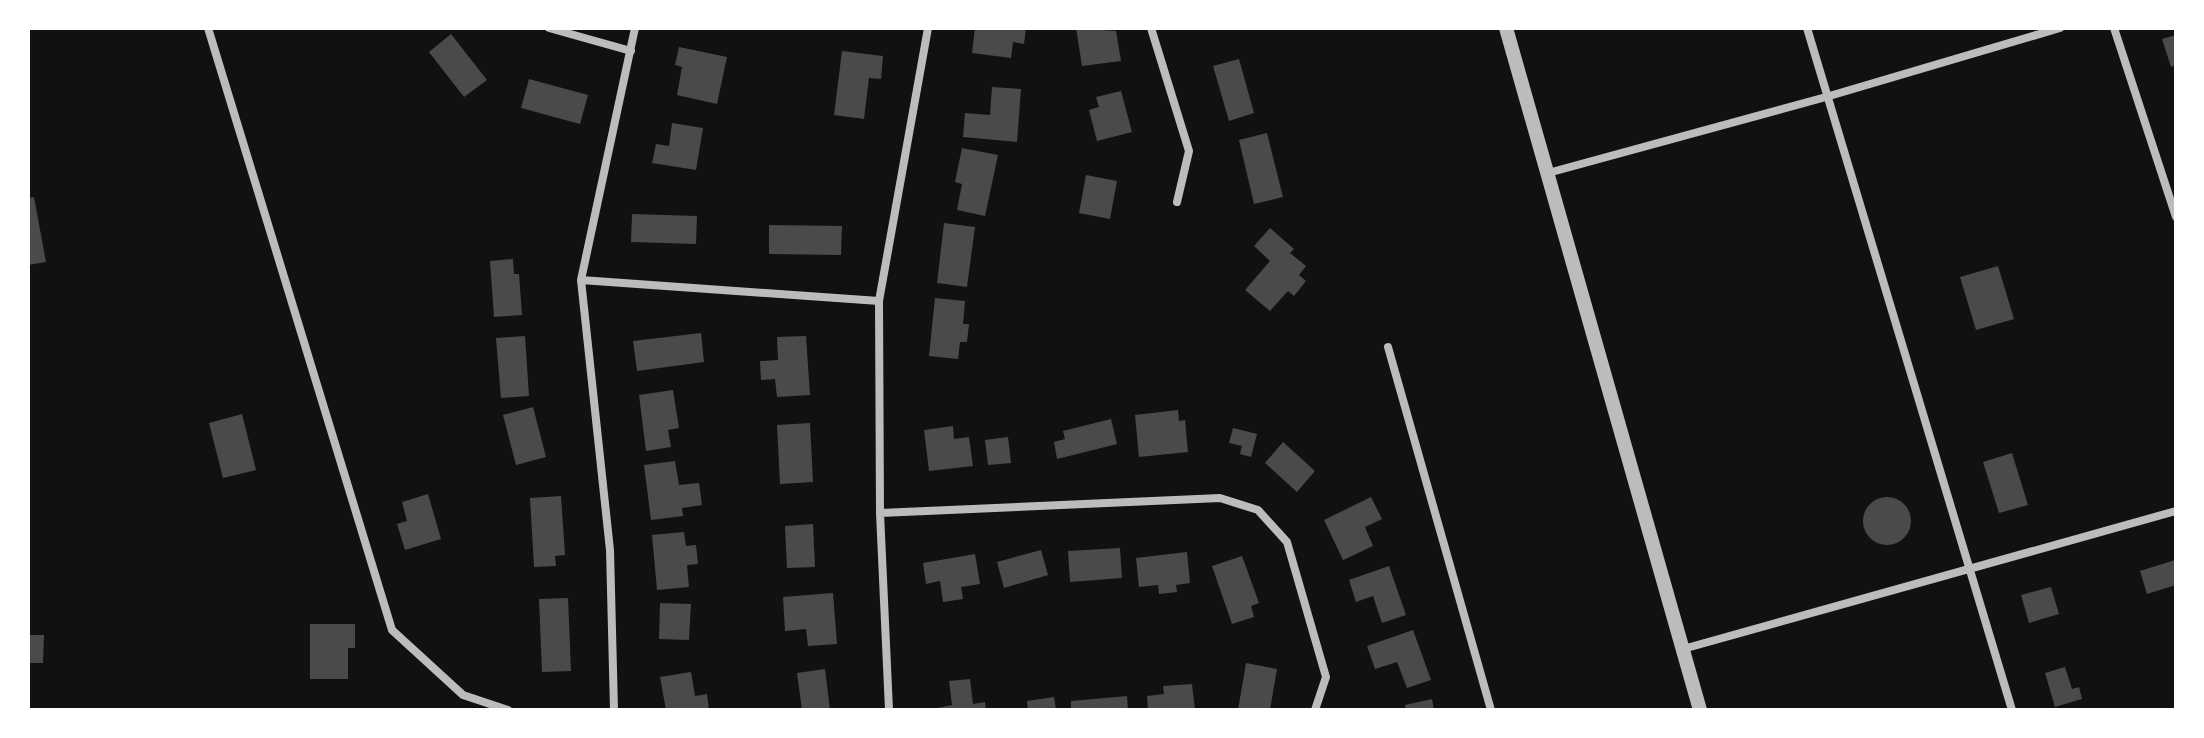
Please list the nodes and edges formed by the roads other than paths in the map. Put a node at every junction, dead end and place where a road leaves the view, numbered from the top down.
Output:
1 (208, 28) edge
2 (549, 28) edge
3 (635, 28) edge
4 (928, 28) edge
5 (1151, 28) edge
6 (1506, 28) edge
7 (1807, 28) edge
8 (2060, 28) edge
9 (2114, 28) edge
10 (631, 51) junction
11 (1826, 97) junction
12 (1548, 173) junction
13 (1177, 202) dead end
14 (2176, 217) edge
15 (581, 280) junction
16 (879, 301) junction
17 (1388, 347) dead end
18 (2176, 511) edge
19 (880, 513) junction
20 (1971, 567) junction
21 (1683, 649) junction
22 (508, 710) edge
23 (614, 710) edge
24 (889, 710) edge
25 (1315, 710) edge
26 (1491, 710) edge
27 (1700, 710) edge
28 (2012, 710) edge

1 - 22 street
2 - 10 street
3 - 10 street
4 - 16 street
5 - 13 street
6 - 12 street
7 - 11 street
8 - 11 street
9 - 14 street
10 - 15 street
11 - 12 street
11 - 20 street
12 - 21 street
15 - 16 street
15 - 23 street
16 - 19 street
17 - 26 street
18 - 20 street
19 - 24 street
19 - 25 street
20 - 21 street
20 - 28 street
21 - 27 street

